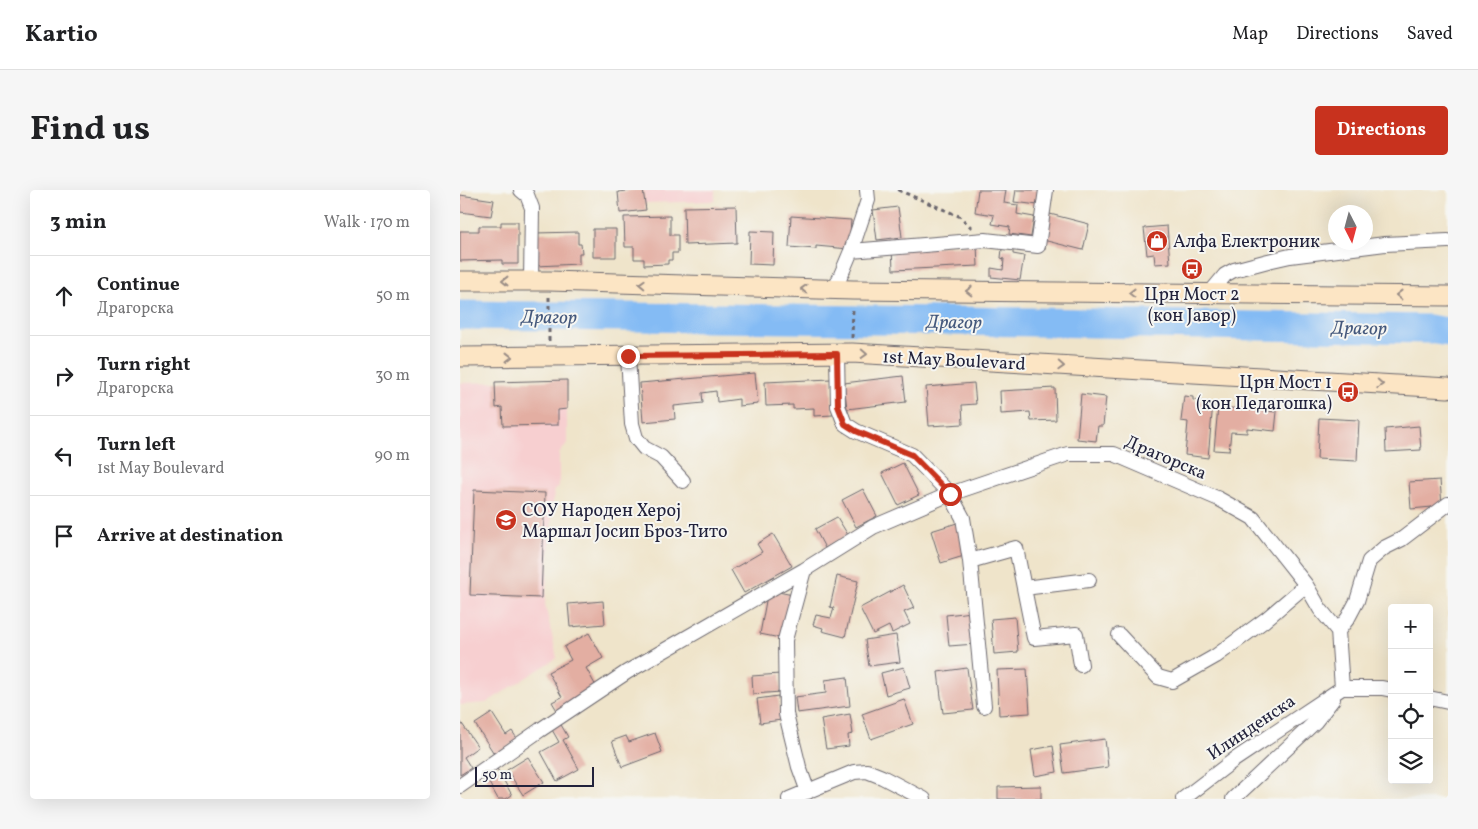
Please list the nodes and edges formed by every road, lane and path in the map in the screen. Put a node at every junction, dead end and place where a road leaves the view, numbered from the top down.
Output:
1 (521, 190) edge
2 (867, 190) edge
3 (898, 190) edge
4 (1046, 190) edge
5 (985, 240) junction
6 (1448, 241) edge
7 (851, 251) junction
8 (532, 281) junction
9 (460, 282) edge
10 (834, 290) junction
11 (1210, 293) junction
12 (1448, 296) edge
13 (549, 299) dead end
14 (853, 306) dead end
15 (549, 334) dead end
16 (852, 334) dead end
17 (837, 354) junction
18 (628, 356) junction
19 (460, 357) edge
20 (1448, 388) edge
21 (683, 481) dead end
22 (950, 494) junction
23 (1448, 504) edge
24 (970, 561) junction
25 (804, 570) junction
26 (1089, 580) dead end
27 (1306, 585) junction
28 (1024, 588) junction
29 (1338, 631) junction
30 (1119, 635) dead end
31 (1081, 665) dead end
32 (1342, 688) junction
33 (1388, 689) edge
34 (1433, 699) edge
35 (1448, 702) edge
36 (984, 706) dead end
37 (460, 786) edge
38 (808, 792) junction
39 (789, 799) edge
40 (924, 799) edge
41 (1182, 799) edge
42 (1233, 799) edge

1 - 8 street
2 - 7 street
3 - 5 path
4 - 5 street
5 - 7 street
6 - 11 street
7 - 10 street
8 -> 9 main road
10 -> 8 main road
11 -> 10 main road
12 -> 11 main road
13 - 15 path
14 - 16 path
17 - 18 main road, 1st May Boulevard
17 -> 20 main road, 1st May Boulevard
17 - 22 street
19 -> 18 main road, 1st May Boulevard
18 - 21 street
22 - 24 street
22 - 25 street, Драгорска
22 - 27 street, Драгорска
23 - 29 street
24 - 28 street
24 - 36 street
25 - 37 street, Драгорска
25 - 38 street
26 - 28 street
27 - 29 street, Драгорска
27 - 30 street
28 - 31 street
29 - 32 street
32 - 33 street
32 - 41 street, Илинденска
32 - 42 street
34 - 35 street
38 - 39 street
38 - 40 street

